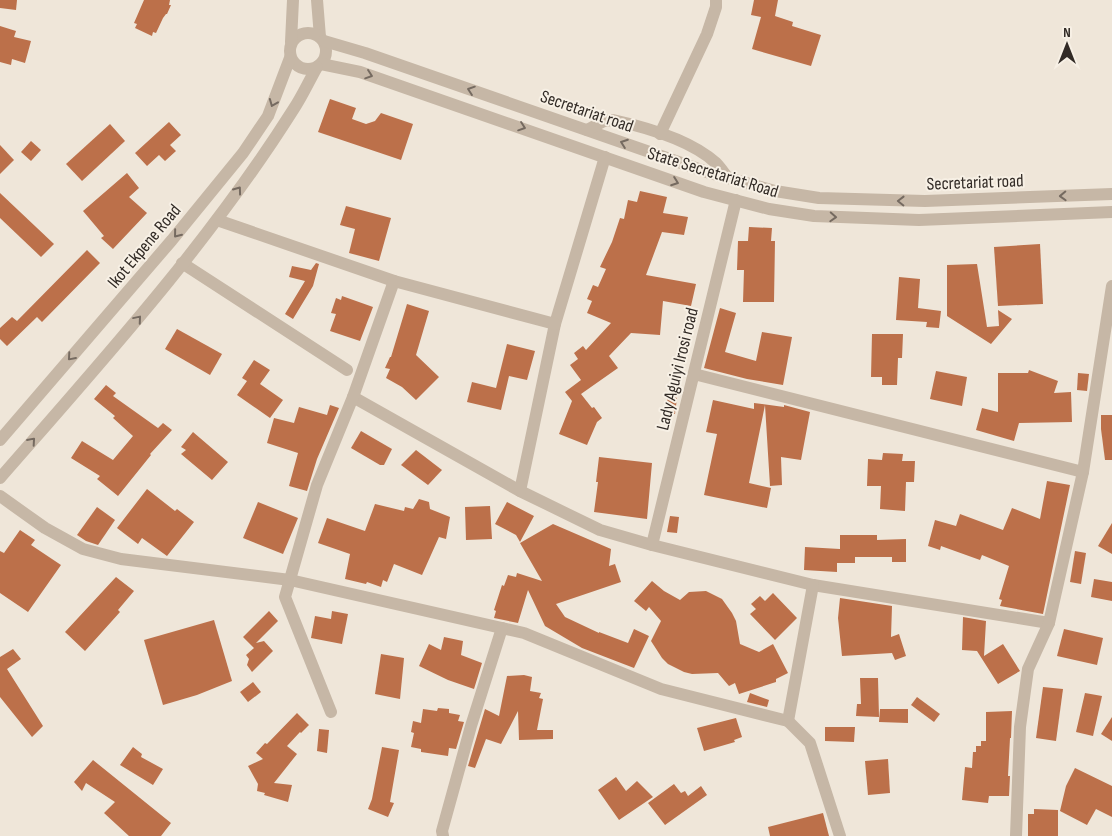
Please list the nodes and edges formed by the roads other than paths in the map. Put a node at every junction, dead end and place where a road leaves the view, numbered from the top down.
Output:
1 (293, 0) edge
2 (318, 0) edge
3 (716, 0) edge
4 (322, 39) junction
5 (291, 42) junction
6 (290, 58) junction
7 (319, 65) junction
8 (587, 130) junction
9 (660, 134) junction
10 (605, 156) junction
11 (728, 178) junction
12 (1112, 194) edge
13 (736, 200) junction
14 (1112, 212) edge
15 (217, 220) junction
16 (182, 263) junction
17 (394, 281) junction
18 (1112, 286) edge
19 (555, 324) junction
20 (346, 370) dead end
21 (694, 374) junction
22 (353, 397) junction
23 (0, 440) edge
24 (1082, 472) junction
25 (0, 478) edge
26 (520, 491) junction
27 (0, 496) edge
28 (652, 545) junction
29 (290, 580) junction
30 (813, 585) junction
31 (1049, 623) junction
32 (502, 628) junction
33 (331, 712) dead end
34 (788, 721) junction
35 (442, 836) edge
36 (840, 836) edge
37 (1016, 836) edge

1 - 5 street
2 - 4 street
3 - 9 street
4 - 5 street
4 - 7 street
8 -> 4 street, Secretariat road
5 - 6 street
6 - 7 street
6 -> 23 street, Ikot Ekpene Road
7 -> 10 street, State Secretariat Road
15 -> 7 street
8 - 9 street
11 -> 8 street, Secretariat road
9 - 11 street
10 -> 13 street, State Secretariat Road
10 - 19 street
12 -> 11 street, Secretariat road
13 -> 14 street, State Secretariat Road
13 - 21 street, Lady Aguiyi Irosi road
15 - 16 street
15 - 17 street
16 - 20 street
25 -> 16 street
17 - 19 street
17 - 22 street
18 - 24 street
19 - 26 street
21 - 24 street
21 - 28 street, Lady Aguiyi Irosi road
22 - 26 street
22 - 29 street
24 - 31 street
26 - 28 street
27 - 29 street
28 - 30 street
29 - 32 street
29 - 33 street
30 - 31 street
30 - 34 street
31 - 37 street
32 - 34 street
32 - 35 street
34 - 36 street

